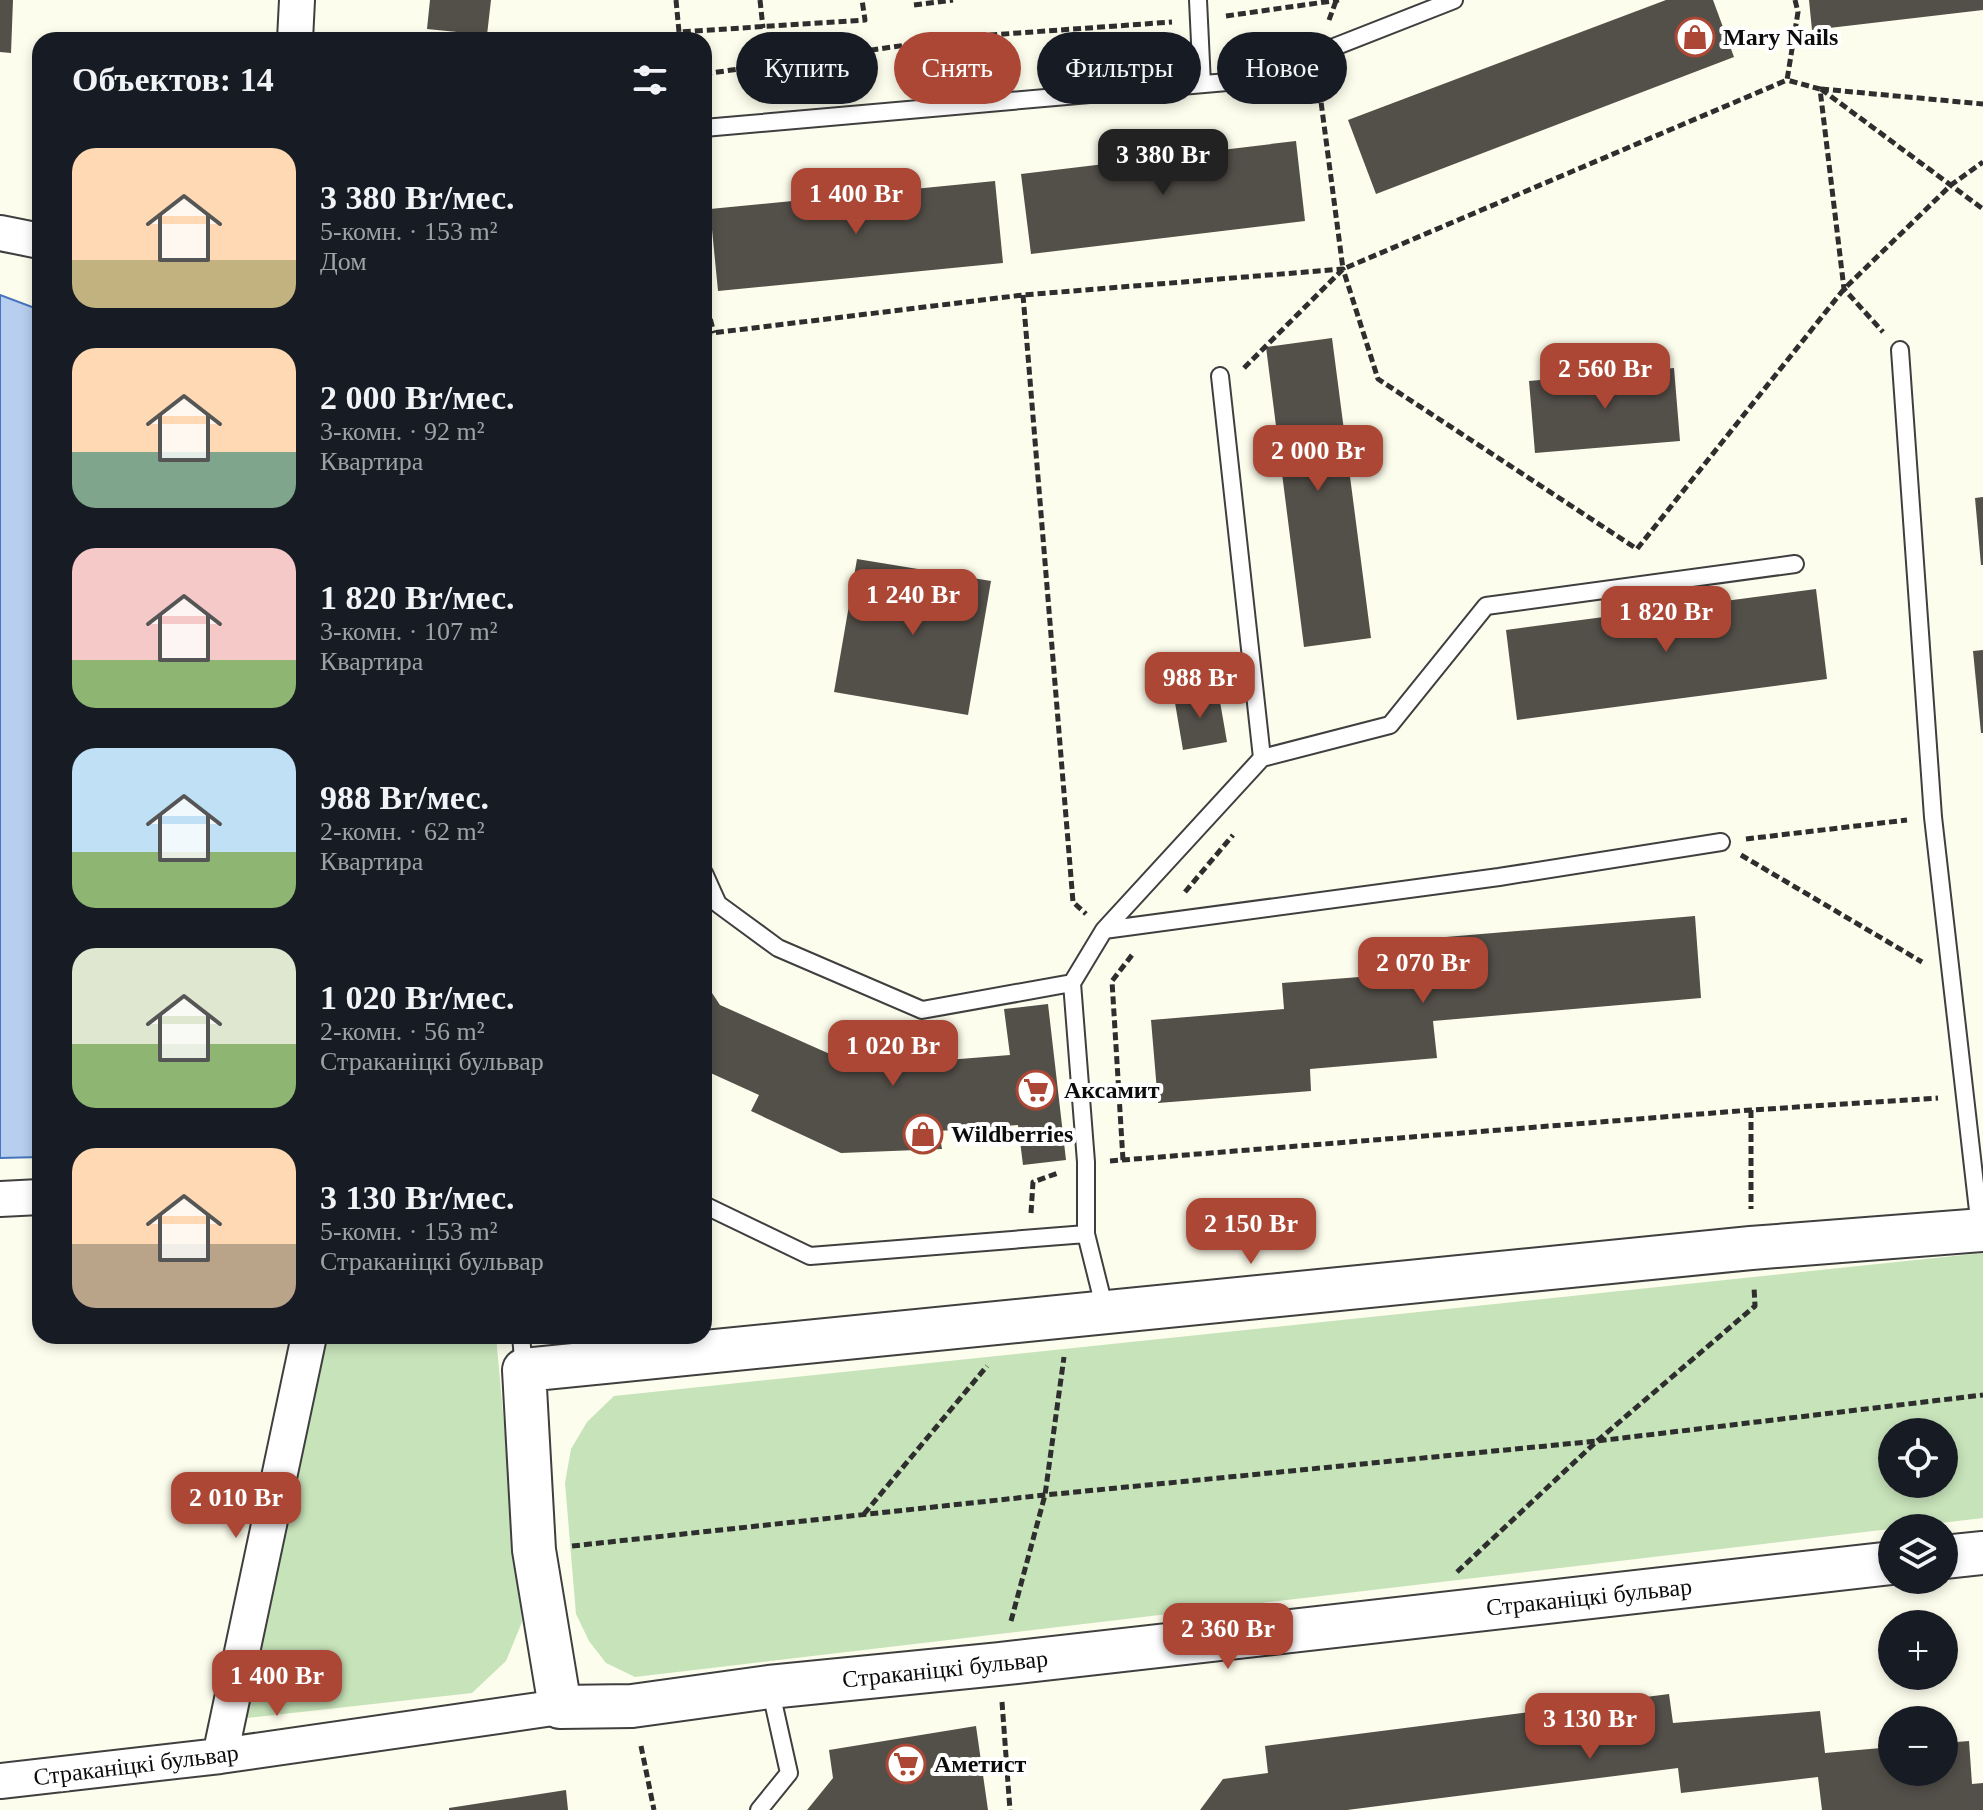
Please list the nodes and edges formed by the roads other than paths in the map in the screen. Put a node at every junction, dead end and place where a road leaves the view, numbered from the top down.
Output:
1 (297, 0) edge
2 (1198, 0) edge
3 (1454, 0) edge
4 (295, 32) edge
5 (1202, 84) junction
6 (712, 127) edge
7 (0, 233) edge
8 (32, 239) edge
9 (1900, 350) road end
10 (1220, 376) dead end
11 (1795, 564) dead end
12 (1262, 758) junction
13 (1721, 842) road end
14 (712, 891) edge
15 (1104, 930) junction
16 (1072, 983) junction
17 (32, 1197) edge
18 (0, 1199) edge
19 (712, 1209) edge
20 (1982, 1230) edge
21 (1086, 1234) junction
22 (1088, 1315) junction
23 (712, 1340) edge
24 (307, 1344) edge
25 (657, 1344) edge
26 (523, 1353) edge
27 (1983, 1553) edge
28 (1958, 1556) edge
29 (1878, 1565) edge
30 (769, 1687) junction
31 (560, 1707) junction
32 (220, 1756) junction
33 (0, 1781) edge
34 (759, 1810) edge

1 - 4 street
2 - 5 lane
3 - 5 lane
5 - 6 lane
7 - 8 street
9 - 20 lane
10 - 12 lane
11 - 12 lane
12 - 15 lane
13 - 15 lane
14 - 16 lane
15 - 16 lane
16 - 21 lane
17 - 18 street
19 - 21 lane
20 - 22 street
21 - 22 lane
22 - 23 street
24 - 32 street
25 - 26 street
26 - 31 street
27 - 28 street
29 - 30 street, Страканіцкі бульвар
30 - 31 street, Страканіцкі бульвар
30 - 34 lane
31 - 32 street, Страканіцкі бульвар
32 - 33 street, Страканіцкі бульвар

